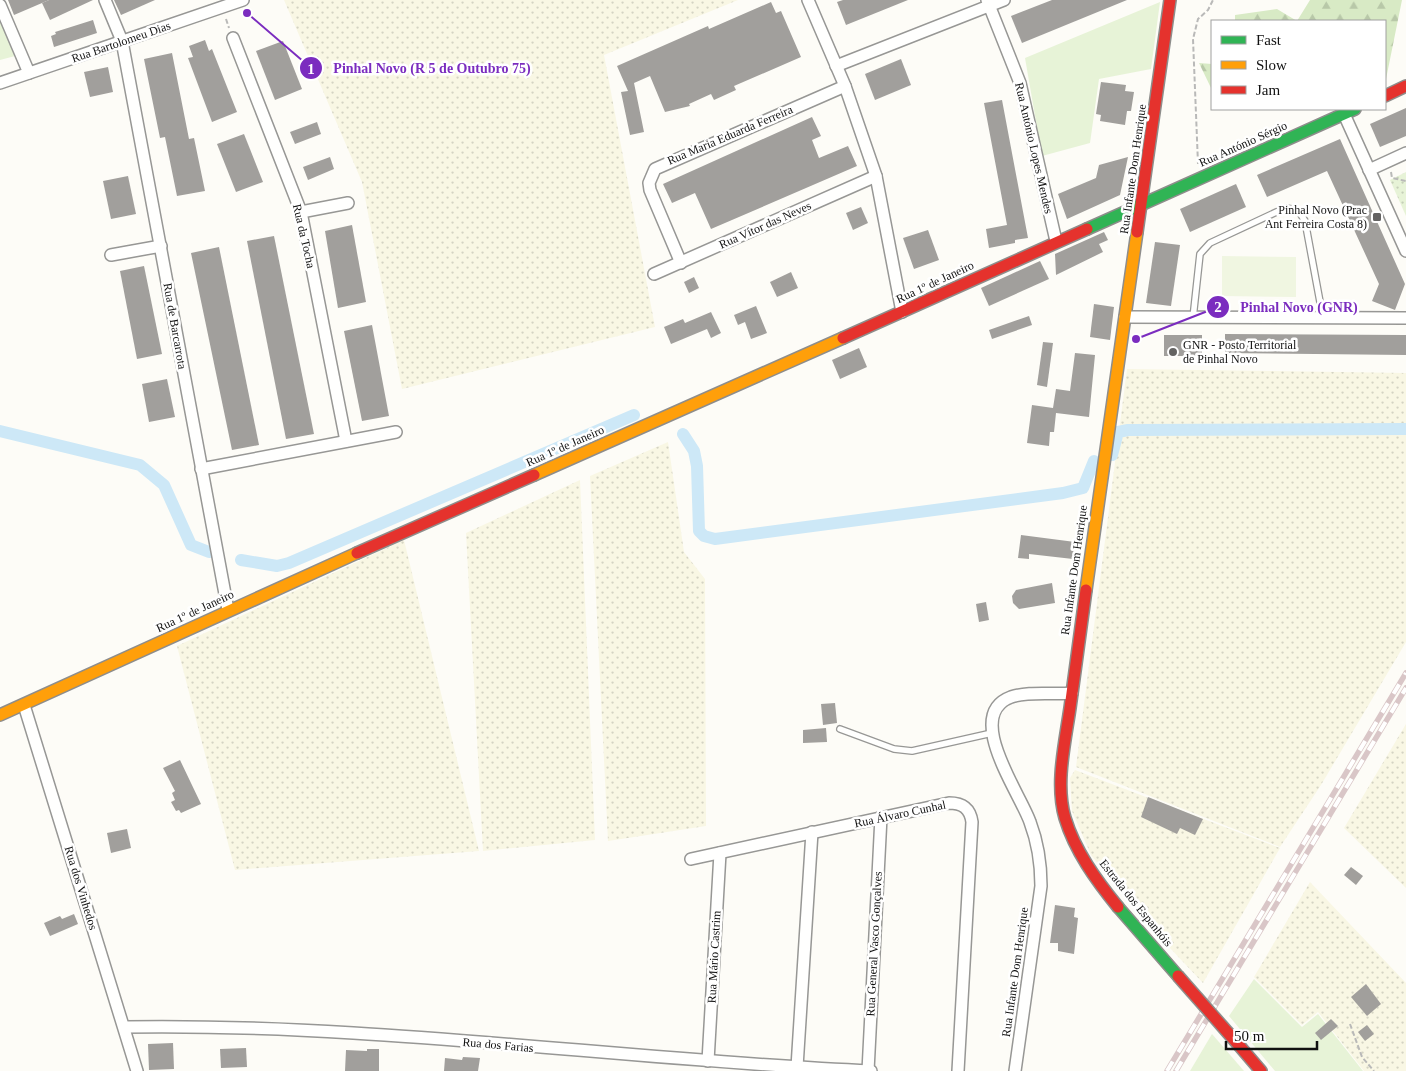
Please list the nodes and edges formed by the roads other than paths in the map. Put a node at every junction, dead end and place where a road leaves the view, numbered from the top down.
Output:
1 (105, 0) edge
2 (243, 0) edge
3 (808, 0) edge
4 (1004, 0) edge
5 (1170, 0) edge
6 (988, 3) edge
7 (220, 4) edge
8 (0, 5) edge
9 (233, 38) road end
10 (122, 41) junction
11 (836, 66) junction
12 (29, 73) junction
13 (0, 83) edge
14 (845, 86) junction
15 (1406, 86) edge
16 (1386, 96) edge
17 (1353, 110) edge
18 (1344, 114) junction
19 (1406, 153) edge
20 (1369, 170) junction
21 (876, 176) junction
22 (348, 203) dead end
23 (1142, 204) junction
24 (301, 212) junction
25 (1056, 241) junction
26 (161, 246) junction
27 (1406, 251) edge
28 (111, 255) dead end
29 (681, 262) junction
30 (654, 274) dead end
31 (902, 312) junction
32 (1405, 314) edge
33 (1125, 317) junction
34 (1193, 318) junction
35 (1323, 318) junction
36 (396, 432) dead end
37 (346, 441) junction
38 (201, 469) junction
39 (228, 610) junction
40 (1072, 693) junction
41 (24, 705) junction
42 (0, 715) edge
43 (840, 729) dead end
44 (992, 733) junction
45 (881, 817) junction
46 (812, 832) junction
47 (720, 853) junction
48 (691, 859) dead end
49 (124, 1027) junction
50 (708, 1061) junction
51 (797, 1067) junction
52 (137, 1071) edge
53 (870, 1071) edge
54 (958, 1071) edge
55 (1015, 1071) edge
56 (1261, 1071) edge

1 - 10 street, Rua de Barcarrota
2 - 7 street, Rua Bartolomeu Dias
3 - 11 street
4 - 6 street
5 - 23 street, Rua Infante Dom Henrique
6 - 11 street
6 - 25 street, Rua António Lopes Mendes
7 - 10 street, Rua Bartolomeu Dias
8 - 12 street
9 - 24 street, Rua da Tocha
10 - 12 street, Rua Bartolomeu Dias
10 - 26 street, Rua de Barcarrota
11 - 14 street
12 - 13 street, Rua Bartolomeu Dias
14 - 21 street
14 - 29 street, Rua Maria Eduarda Ferreira
15 - 16 street
17 - 18 street, Rua António Sérgio
18 - 20 street
18 - 23 street, Rua António Sérgio
19 - 20 street
20 - 27 street
21 - 29 street, Rua Vítor das Neves
21 - 31 street
22 - 24 street
23 - 25 street, Rua 1º de Janeiro
23 - 33 street, Rua Infante Dom Henrique
24 - 37 street, Rua da Tocha
25 - 31 street, Rua 1º de Janeiro
26 - 28 street
26 - 38 street, Rua de Barcarrota
29 - 30 street, Rua Vítor das Neves
31 - 39 street, Rua 1º de Janeiro
32 - 35 street
33 - 34 street
33 - 40 street, Rua Infante Dom Henrique
34 - 35 street
34 - 35 lane
36 - 37 street
37 - 38 street
38 - 39 street, Rua de Barcarrota
39 - 41 street, Rua 1º de Janeiro
40 - 44 street, Rua Infante Dom Henrique
40 - 56 street, Estrada dos Espanhóis, bridge
41 - 42 street, Rua 1º de Janeiro
41 - 49 street, Rua dos Vinhedos
43 - 44 lane
44 - 55 street, Rua Infante Dom Henrique
45 - 46 street, Rua Álvaro Cunhal
45 - 53 street, Rua General Vasco Gonçalves
45 - 54 street, Rua Álvaro Cunhal
46 - 47 street, Rua Álvaro Cunhal
46 - 51 street
47 - 48 street, Rua Álvaro Cunhal
47 - 50 street, Rua Mário Castrim
49 - 50 street, Rua dos Farias
49 - 52 street, Rua dos Vinhedos
50 - 51 street, Rua dos Farias
51 - 53 street, Rua dos Farias

